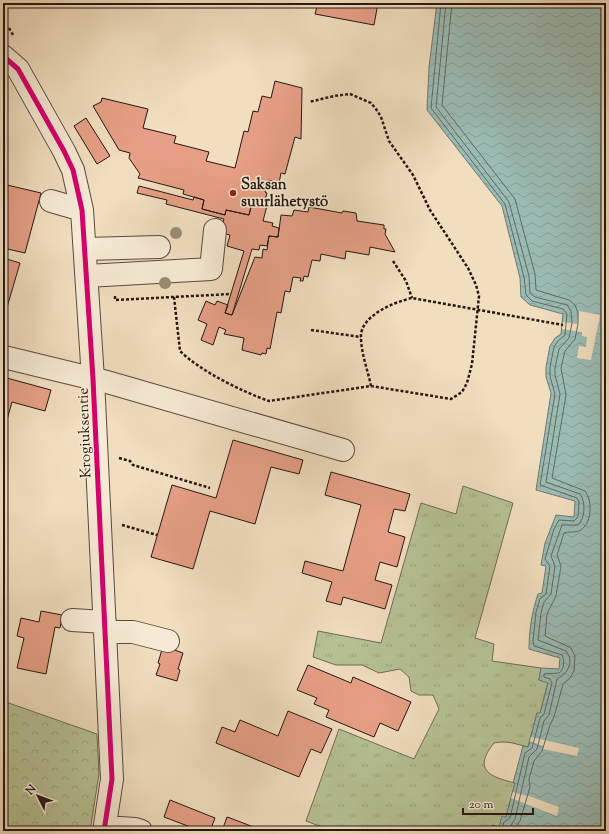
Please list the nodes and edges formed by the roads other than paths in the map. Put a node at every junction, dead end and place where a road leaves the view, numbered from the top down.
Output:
1 (3, 56) edge
2 (51, 201) dead end
3 (82, 210) junction
4 (215, 230) dead end
5 (159, 246) dead end
6 (86, 249) junction
7 (87, 276) junction
8 (4, 357) edge
9 (93, 379) junction
10 (343, 450) dead end
11 (72, 620) dead end
12 (105, 627) junction
13 (168, 641) dead end
14 (105, 829) edge
15 (141, 831) edge

1 - 3 street, Krogiuksentie
2 - 3 street
3 - 6 street, Krogiuksentie
4 - 7 street
5 - 6 street
6 - 7 street, Krogiuksentie
7 - 9 street, Krogiuksentie
8 - 9 street
9 - 10 street
9 - 12 street, Krogiuksentie
11 - 12 street
12 - 13 street
12 - 14 street, Krogiuksentie
14 - 15 street

